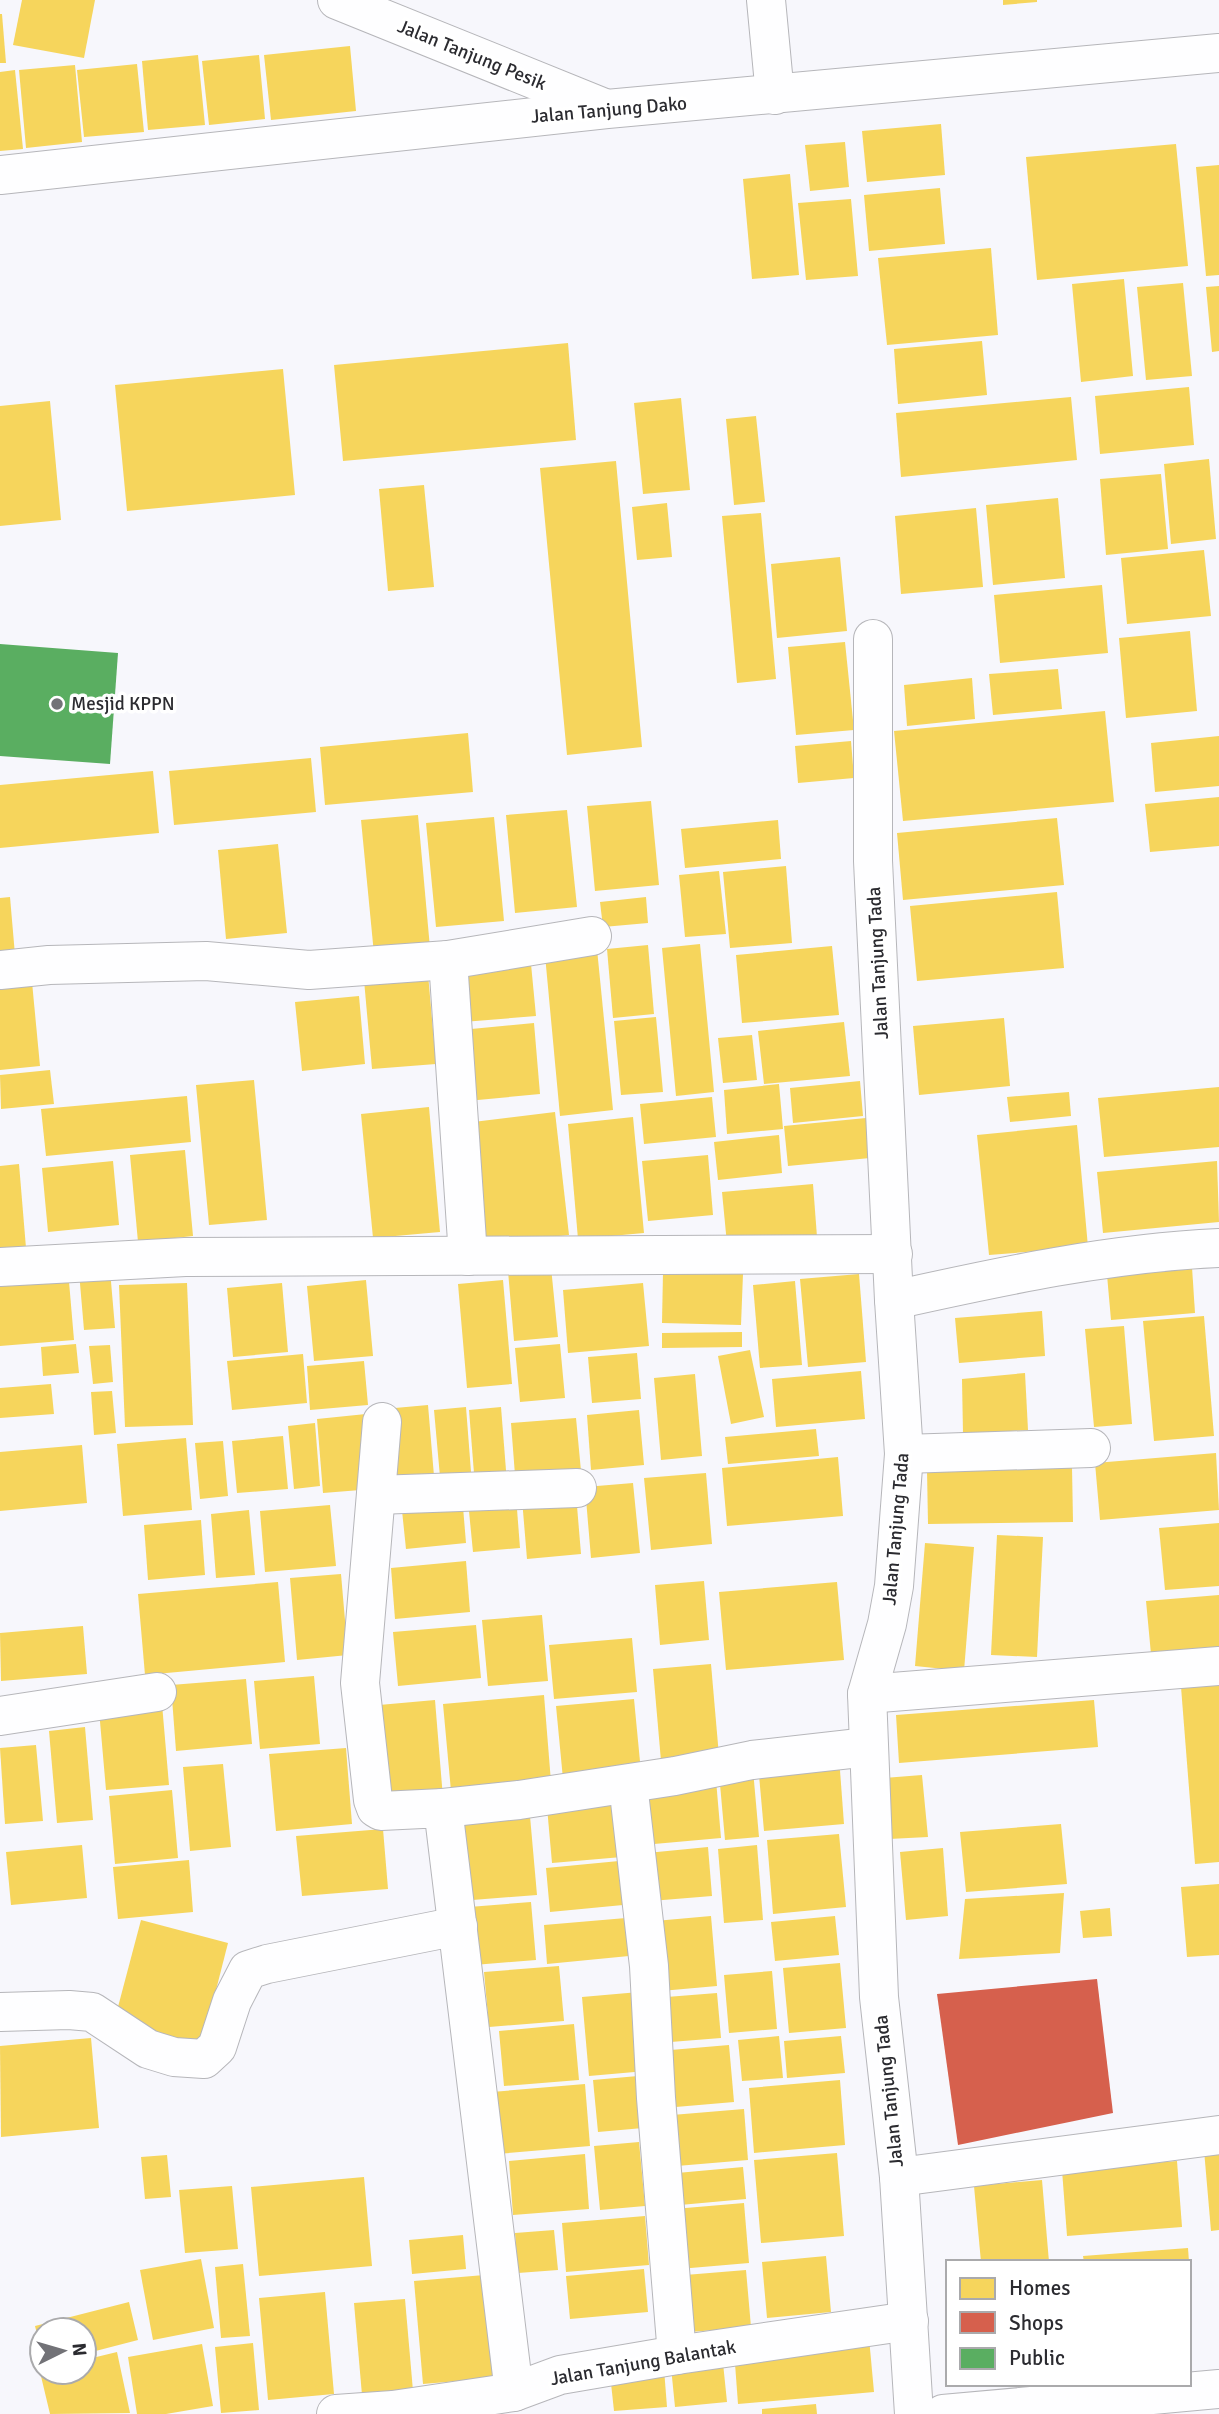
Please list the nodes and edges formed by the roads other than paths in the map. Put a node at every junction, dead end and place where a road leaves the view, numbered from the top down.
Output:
1 (337, 0) edge
2 (765, 0) edge
3 (1219, 53) edge
4 (775, 95) junction
5 (607, 109) junction
6 (0, 175) edge
7 (873, 639) dead end
8 (592, 936) dead end
9 (448, 960) junction
10 (0, 971) edge
11 (1219, 1248) edge
12 (893, 1254) junction
13 (468, 1256) junction
14 (0, 1267) edge
15 (894, 1300) junction
16 (382, 1422) dead end
17 (1091, 1448) dead end
18 (904, 1454) junction
19 (577, 1488) dead end
20 (376, 1495) junction
21 (1219, 1666) edge
22 (157, 1692) dead end
23 (867, 1693) junction
24 (0, 1716) edge
25 (868, 1747) junction
26 (628, 1784) junction
27 (443, 1808) junction
28 (458, 1926) junction
29 (0, 2012) edge
30 (1219, 2135) edge
31 (899, 2177) junction
32 (909, 2320) junction
33 (677, 2355) junction
34 (1219, 2389) edge
35 (514, 2392) junction
36 (393, 2412) edge
37 (337, 2414) edge
38 (914, 2414) edge
39 (943, 2414) edge

1 - 5 street, Jalan Tanjung Pesik
2 - 4 street
3 - 4 street, Jalan Tanjung Dako
4 - 5 street, Jalan Tanjung Dako
5 - 6 street, Jalan Tanjung Dako
7 - 12 street, Jalan Tanjung Tada
8 - 9 street
9 - 10 street
9 - 13 street
11 - 15 street
12 - 13 street
12 - 15 street, Jalan Tanjung Tada
13 - 14 street
15 - 18 street, Jalan Tanjung Tada
16 - 20 street
17 - 18 street
18 - 23 street, Jalan Tanjung Tada
19 - 20 street
20 - 27 street
21 - 23 street
22 - 24 street
23 - 25 street, Jalan Tanjung Tada
25 - 26 street
25 - 31 street, Jalan Tanjung Tada
26 - 27 street
26 - 33 street
27 - 28 street
28 - 29 street
28 - 35 street
30 - 31 street
31 - 32 street, Jalan Tanjung Tada
32 - 33 street, Jalan Tanjung Balantak
32 - 38 street, Jalan Tanjung Tada
33 - 35 street, Jalan Tanjung Balantak
34 - 39 street
35 - 36 street, Jalan Tanjung Balantak
36 - 37 street, Jalan Tanjung Balantak

